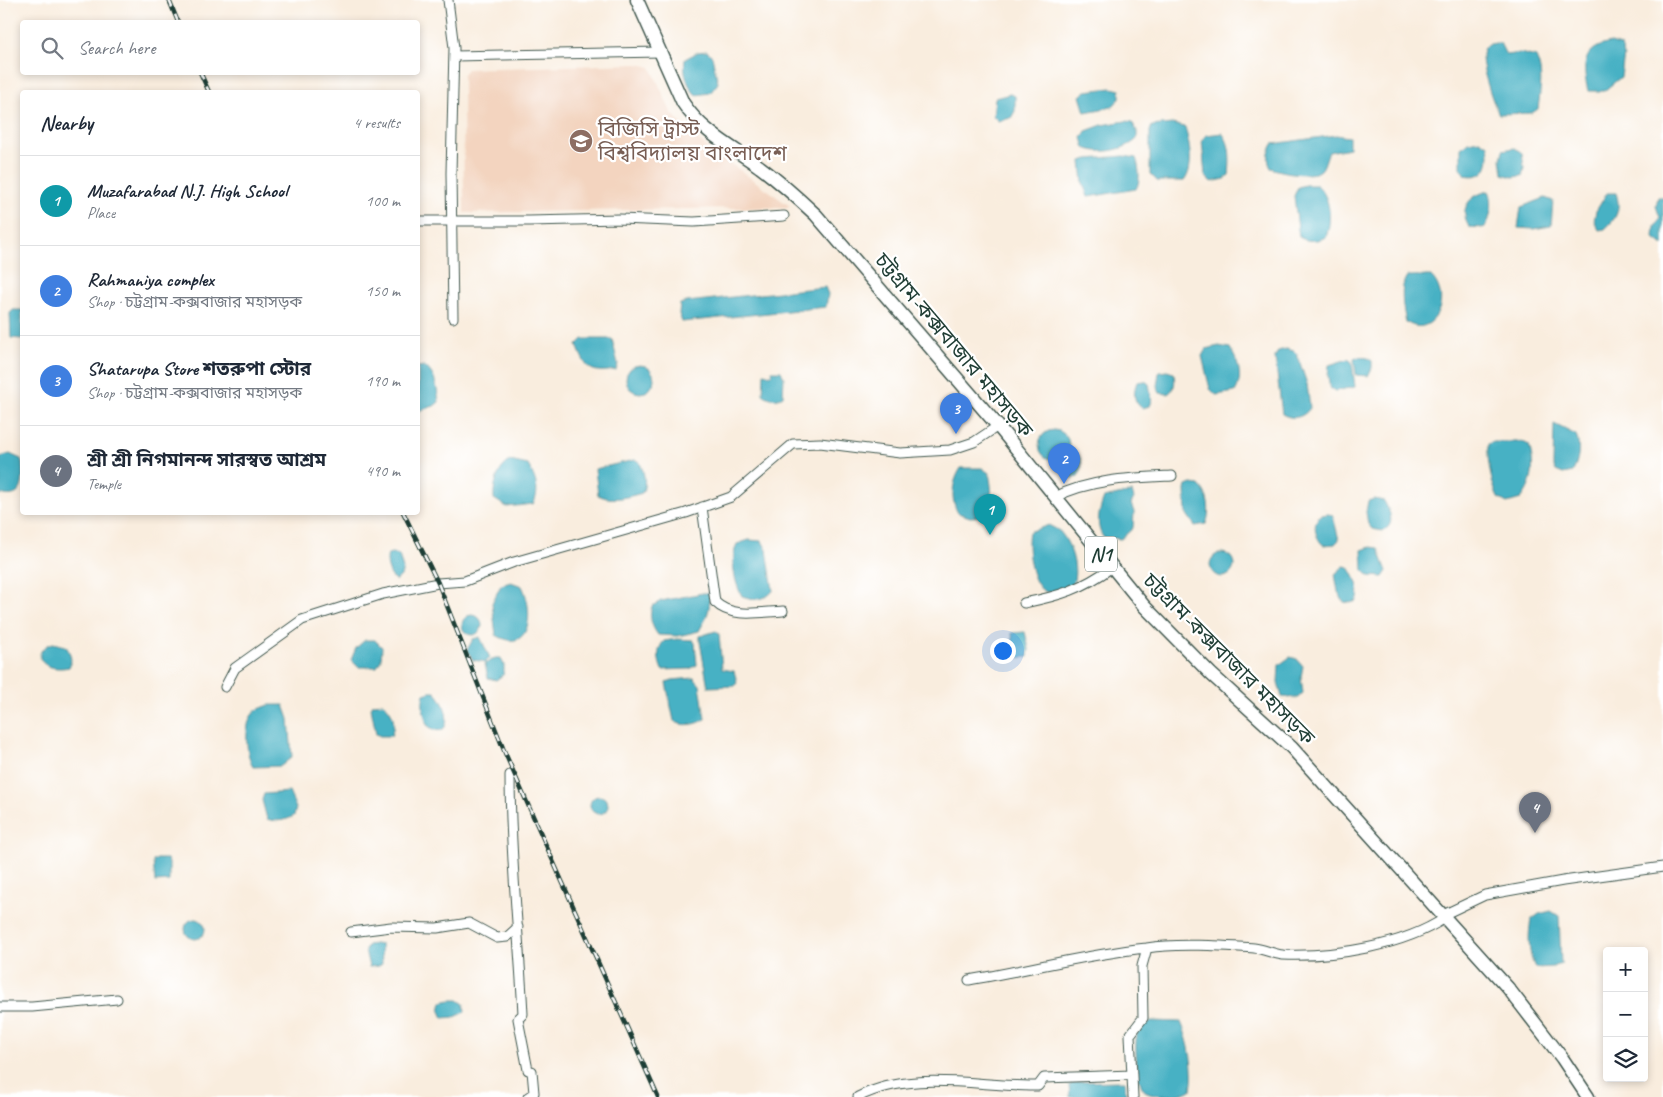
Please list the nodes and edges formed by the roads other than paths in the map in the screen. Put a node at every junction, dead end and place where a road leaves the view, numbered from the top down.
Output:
1 (448, 0) edge
2 (637, 0) edge
3 (661, 52) junction
4 (454, 56) junction
5 (784, 216) dead end
6 (420, 221) edge
7 (451, 222) junction
8 (453, 318) dead end
9 (998, 426) junction
10 (1172, 476) dead end
11 (1055, 497) junction
12 (702, 507) junction
13 (1112, 567) junction
14 (1024, 603) dead end
15 (783, 611) dead end
16 (225, 687) dead end
17 (510, 775) dead end
18 (1663, 866) edge
19 (1444, 917) junction
20 (518, 926) junction
21 (351, 932) dead end
22 (1147, 948) junction
23 (969, 980) dead end
24 (117, 998) dead end
25 (0, 1007) edge
26 (1132, 1075) junction
27 (528, 1097) edge
28 (858, 1097) edge
29 (1133, 1097) edge
30 (1588, 1097) edge

1 - 4 street
2 - 3 highway, চট্টগ্রাম-কক্সবাজার মহাসড়ক / N1
3 - 4 street
3 - 9 highway, চট্টগ্রাম-কক্সবাজার মহাসড়ক / N1
4 - 7 street
5 - 7 street
6 - 7 street
7 - 8 street
9 - 11 highway, চট্টগ্রাম-কক্সবাজার মহাসড়ক / N1
9 - 12 street
10 - 11 street
11 - 13 highway, চট্টগ্রাম-কক্সবাজার মহাসড়ক / N1
12 - 15 street
12 - 16 street
13 - 14 street
13 - 19 highway, চট্টগ্রাম-কক্সবাজার মহাসড়ক / N1
17 - 20 street
18 - 19 street
19 - 22 street
19 - 30 highway, চট্টগ্রাম-কক্সবাজার মহাসড়ক / N1
20 - 21 street
20 - 27 street
22 - 23 street
22 - 26 street
24 - 25 street
26 - 28 street
26 - 29 street

